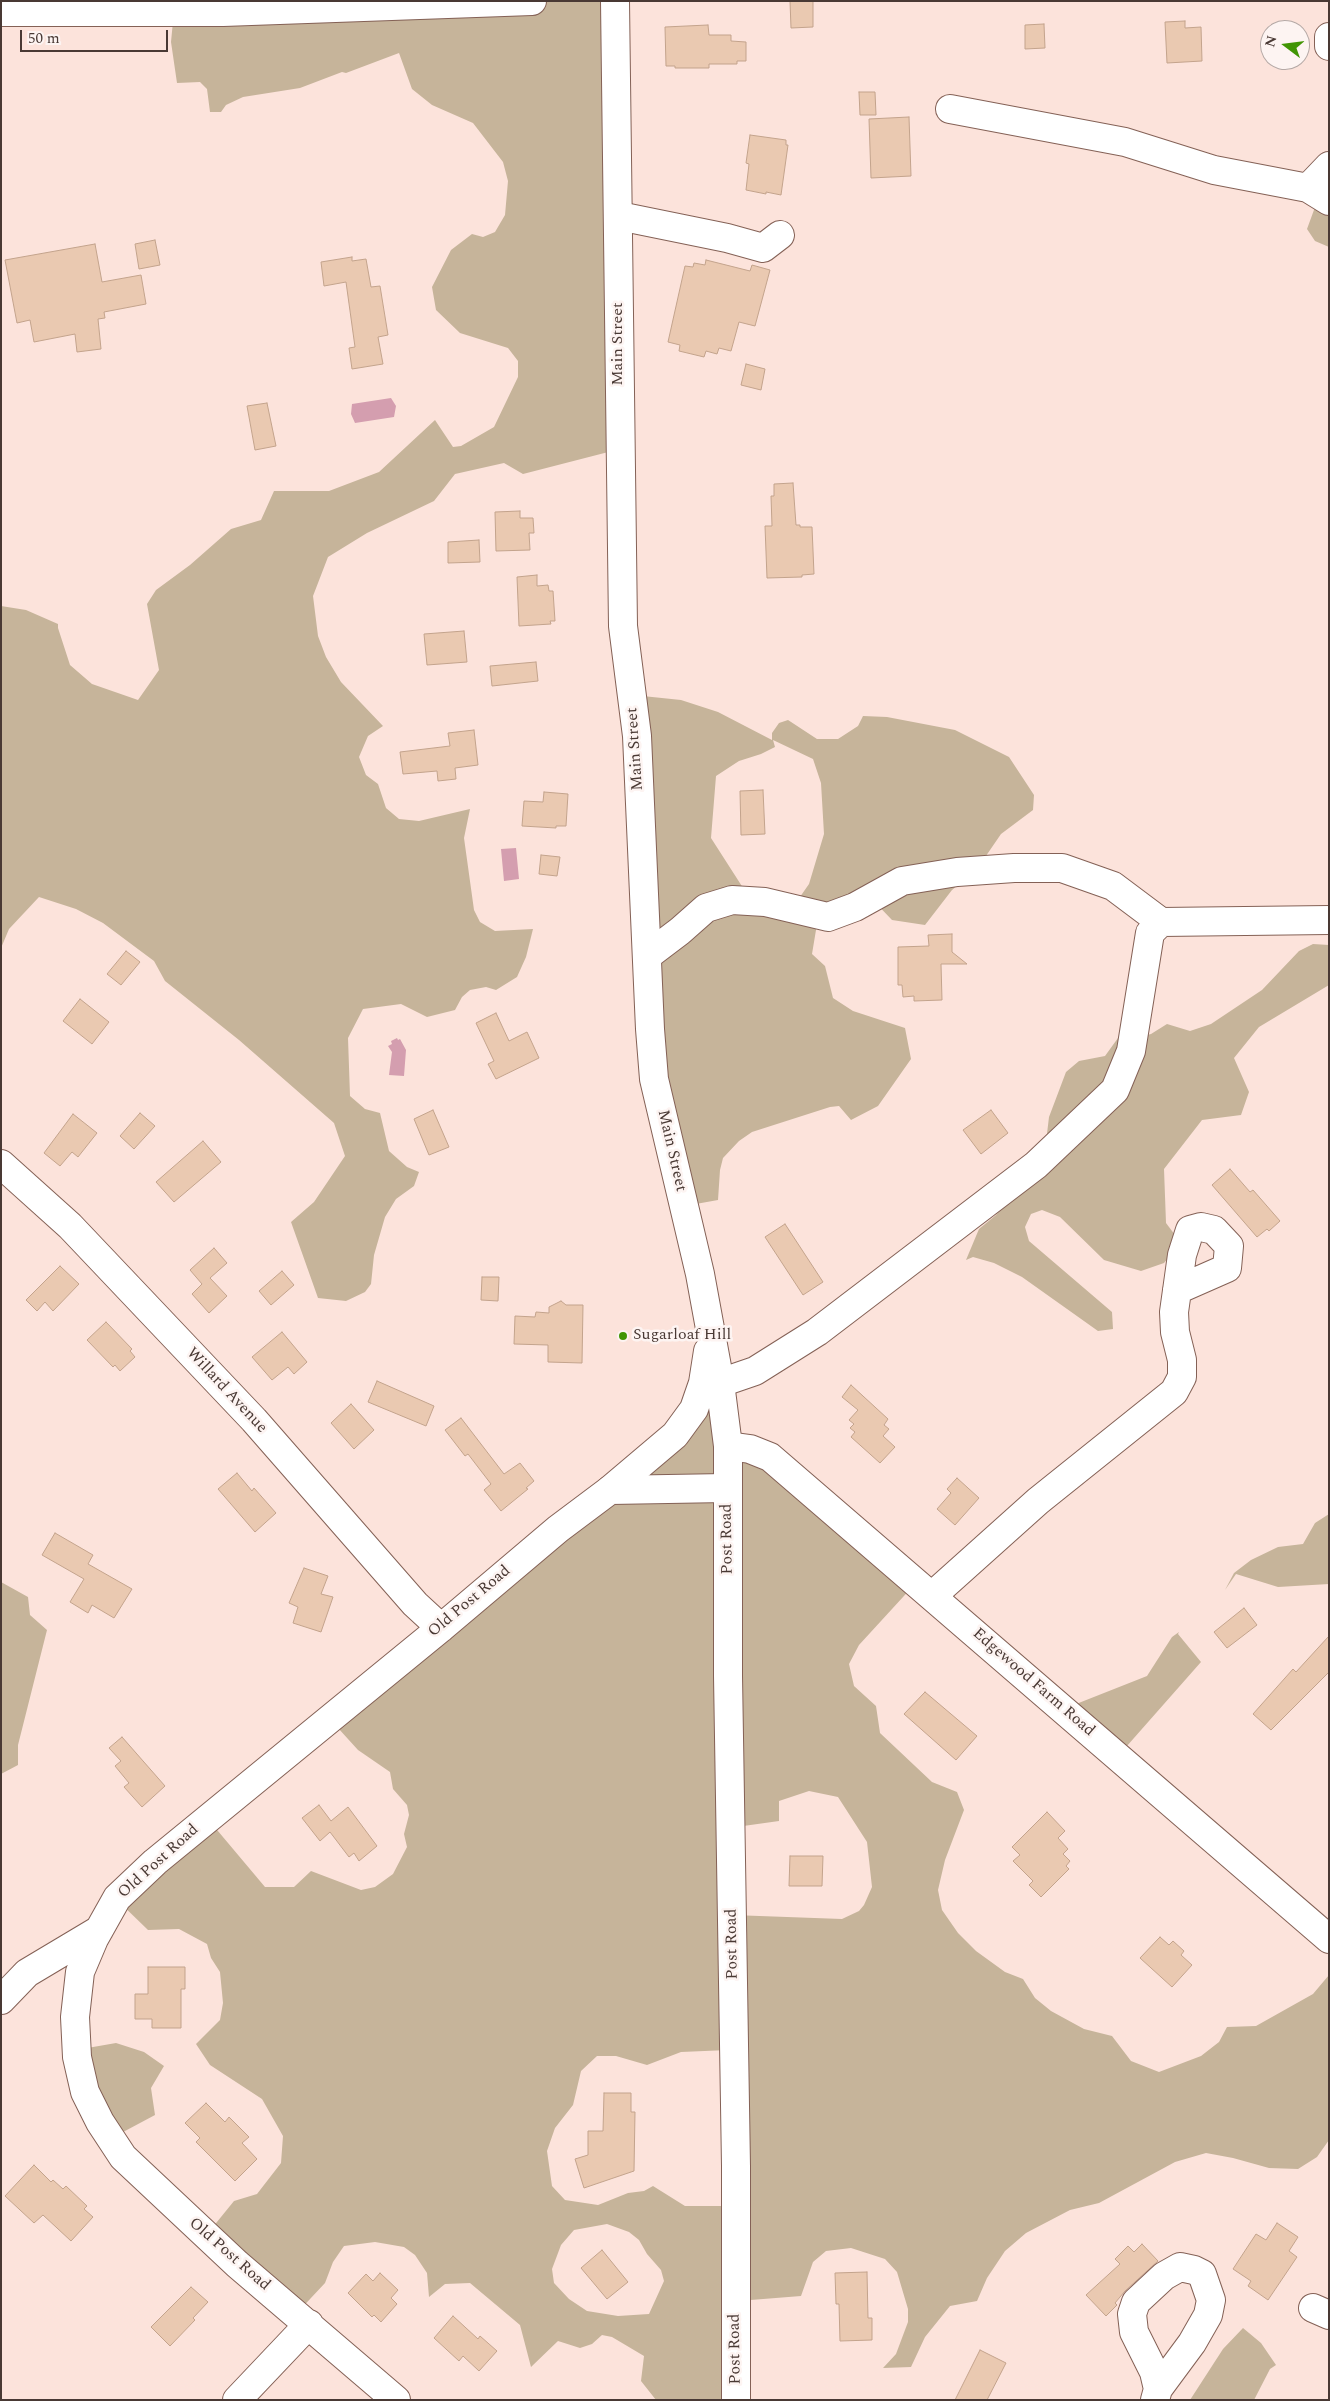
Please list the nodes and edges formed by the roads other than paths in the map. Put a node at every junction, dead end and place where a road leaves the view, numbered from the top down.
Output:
1 (532, 1) edge
2 (615, 1) edge
3 (1, 12) edge
4 (1329, 37) edge
5 (1329, 46) edge
6 (950, 109) dead end
7 (1329, 166) edge
8 (1318, 194) edge
9 (618, 216) junction
10 (780, 236) dead end
11 (1329, 920) edge
12 (1161, 922) junction
13 (647, 956) junction
14 (1, 1164) edge
15 (1178, 1290) dead end
16 (710, 1332) junction
17 (720, 1383) junction
18 (728, 1446) junction
19 (726, 1488) junction
20 (610, 1490) junction
21 (932, 1596) junction
22 (441, 1628) junction
23 (99, 1930) junction
24 (1329, 1939) edge
25 (1, 2000) edge
26 (309, 2324) junction
27 (236, 2400) edge
28 (396, 2400) edge
29 (736, 2400) edge

1 - 3 street
2 - 9 street, Main Street
4 - 5 street
6 - 8 street
7 - 8 street
9 - 10 street
9 - 13 street, Main Street
11 - 12 street
12 - 13 street
12 - 17 street
13 - 16 street, Main Street
14 - 22 street, Willard Avenue
15 - 21 street
16 - 17 street, Main Street
16 - 20 street, Old Post Road
17 - 18 street, Main Street
18 - 19 street, Main Street
18 - 21 street, Edgewood Farm Road
19 - 20 street
19 - 29 street, Post Road
20 - 22 street, Old Post Road
21 - 24 street, Edgewood Farm Road
22 - 23 street, Old Post Road
23 - 25 street
23 - 26 street, Old Post Road
26 - 27 street
26 - 28 street, Old Post Road

